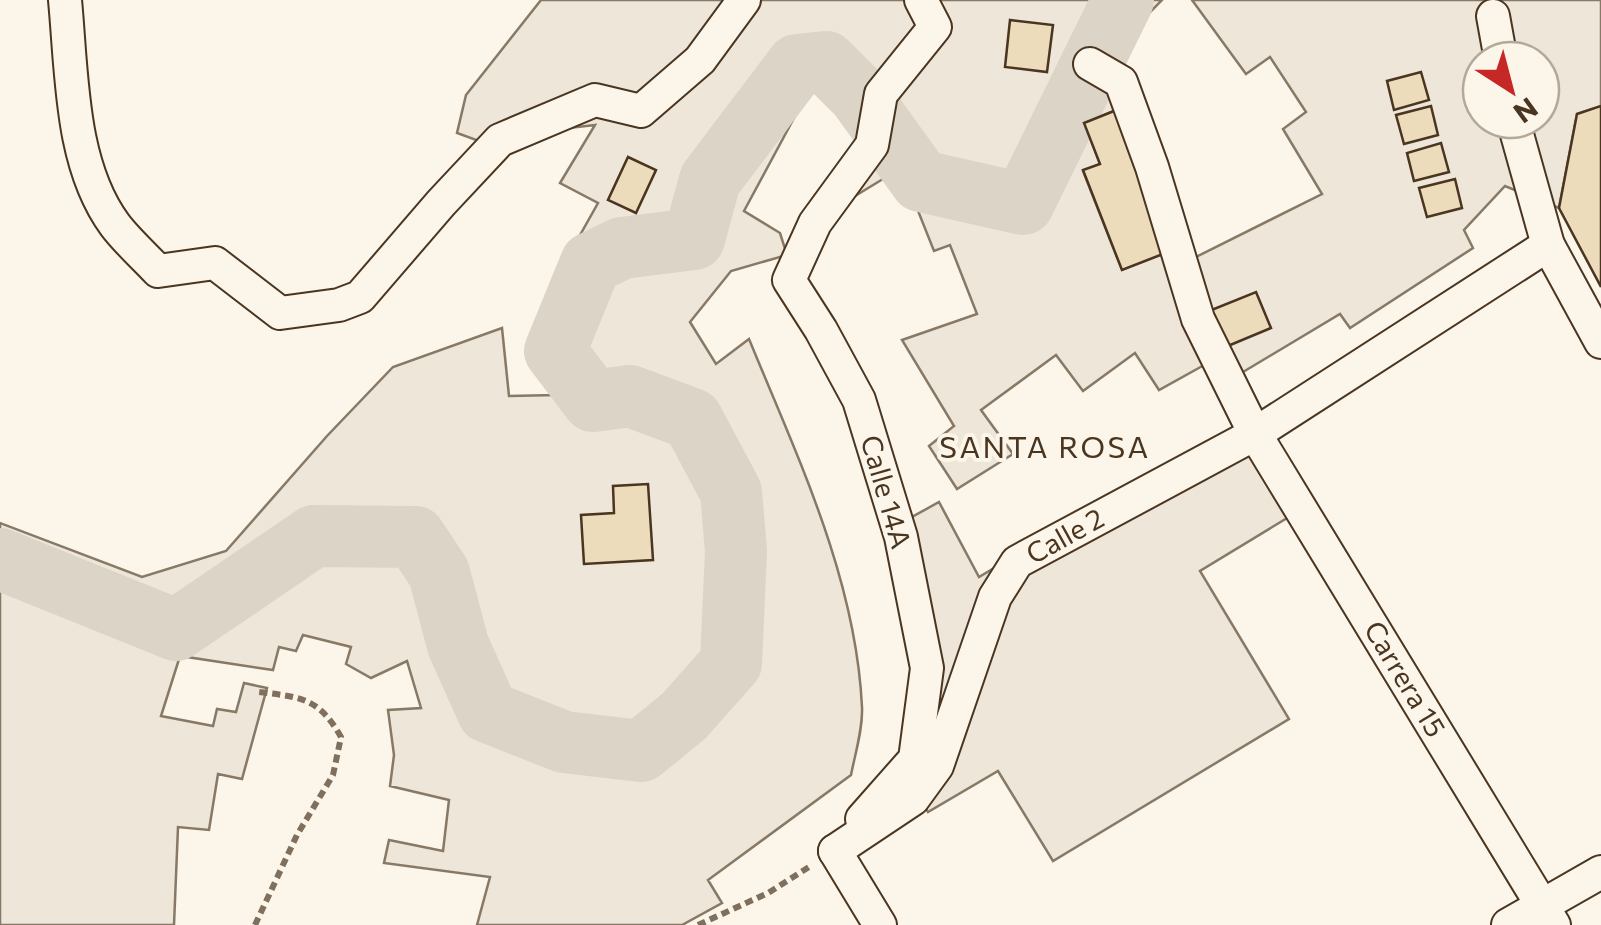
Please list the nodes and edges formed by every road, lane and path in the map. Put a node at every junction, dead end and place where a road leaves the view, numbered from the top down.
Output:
1 (66, 0) edge
2 (744, 0) edge
3 (920, 0) edge
4 (1493, 16) dead end
5 (1497, 40) edge
6 (1090, 64) dead end
7 (1518, 140) edge
8 (1548, 244) junction
9 (1601, 342) edge
10 (1255, 434) junction
11 (259, 692) dead end
12 (835, 850) junction
13 (1601, 872) edge
14 (1548, 915) edge
15 (255, 925) edge
16 (698, 925) edge
17 (880, 925) edge
18 (1508, 925) edge

1 - 2 street
3 - 12 street, Calle 14A
4 - 5 street
6 - 10 street, Carrera 15
7 - 8 street
8 - 9 street
8 - 10 street, Calle 2
10 - 12 street, Calle 2
10 - 14 street, Carrera 15
11 - 15 path
12 - 16 path
12 - 17 street
13 - 14 street
14 - 18 street

